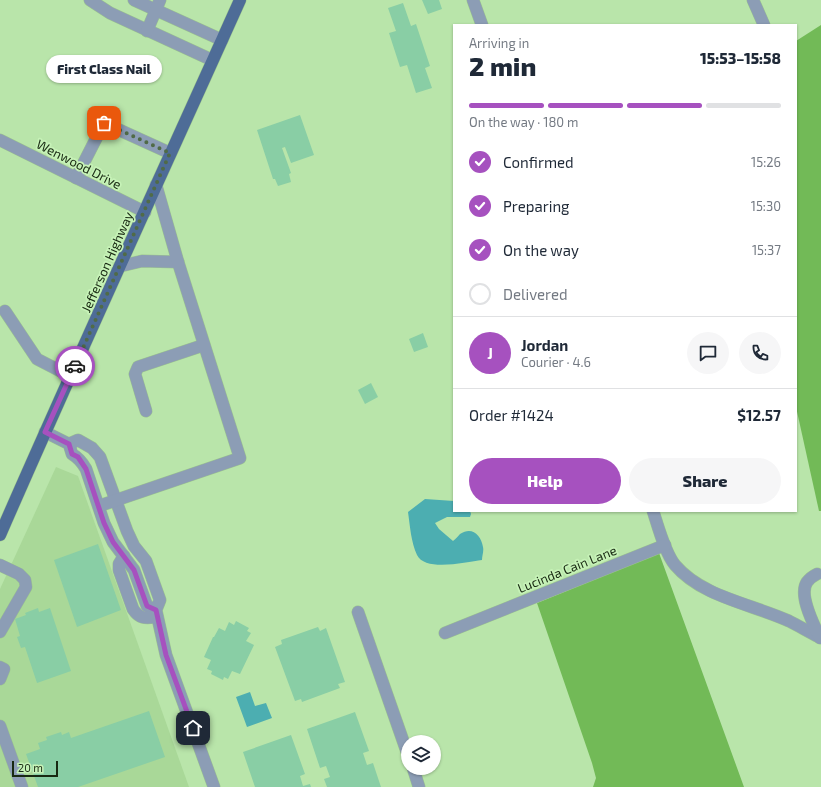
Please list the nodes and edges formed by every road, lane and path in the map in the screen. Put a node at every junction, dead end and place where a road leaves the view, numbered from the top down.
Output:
1 (90, 0) edge
2 (134, 0) edge
3 (240, 0) edge
4 (473, 0) edge
5 (753, 0) edge
6 (158, 5) edge
7 (482, 24) edge
8 (764, 24) edge
9 (147, 31) junction
10 (222, 40) junction
11 (212, 60) junction
12 (0, 140) edge
13 (170, 153) junction
14 (76, 178) junction
15 (156, 185) junction
16 (145, 212) junction
17 (178, 262) junction
18 (121, 266) junction
19 (4, 311) dead end
20 (204, 345) junction
21 (70, 376) junction
22 (146, 411) dead end
23 (45, 432) junction
24 (69, 444) junction
25 (117, 501) junction
26 (99, 506) junction
27 (653, 512) edge
28 (0, 535) edge
29 (665, 545) junction
30 (0, 565) edge
31 (817, 574) dead end
32 (358, 612) dead end
33 (157, 613) junction
34 (0, 632) edge
35 (445, 634) dead end
36 (820, 639) edge
37 (0, 667) edge
38 (0, 679) edge
39 (0, 726) edge
40 (401, 735) edge
41 (416, 775) edge
42 (22, 787) edge
43 (214, 787) edge
44 (420, 787) edge

1 - 9 street
2 - 6 street
3 - 10 main road, Jefferson Highway
4 - 7 street
5 - 8 street
6 - 9 street
6 - 10 street
9 - 11 street
10 - 11 main road, Jefferson Highway
11 - 13 main road, Jefferson Highway
12 - 14 street, Wenwood Drive
13 - 14 street
13 - 15 main road, Jefferson Highway
14 - 16 street, Wenwood Drive
15 - 16 main road, Jefferson Highway
15 - 17 street
16 - 18 main road, Jefferson Highway
17 - 18 street
17 - 20 street
18 - 21 main road, Jefferson Highway
19 - 21 street
20 - 22 street
20 - 25 street
21 - 23 main road, Jefferson Highway
23 - 24 street
23 - 28 main road, Jefferson Highway
24 - 25 street
24 - 26 street
25 - 26 street
25 - 33 street
26 - 33 street
27 - 29 street
29 - 35 street, Lucinda Cain Lane
29 - 36 street
30 - 34 street
31 - 36 street
32 - 40 street
33 - 43 street
37 - 38 street
39 - 42 street
41 - 44 street

